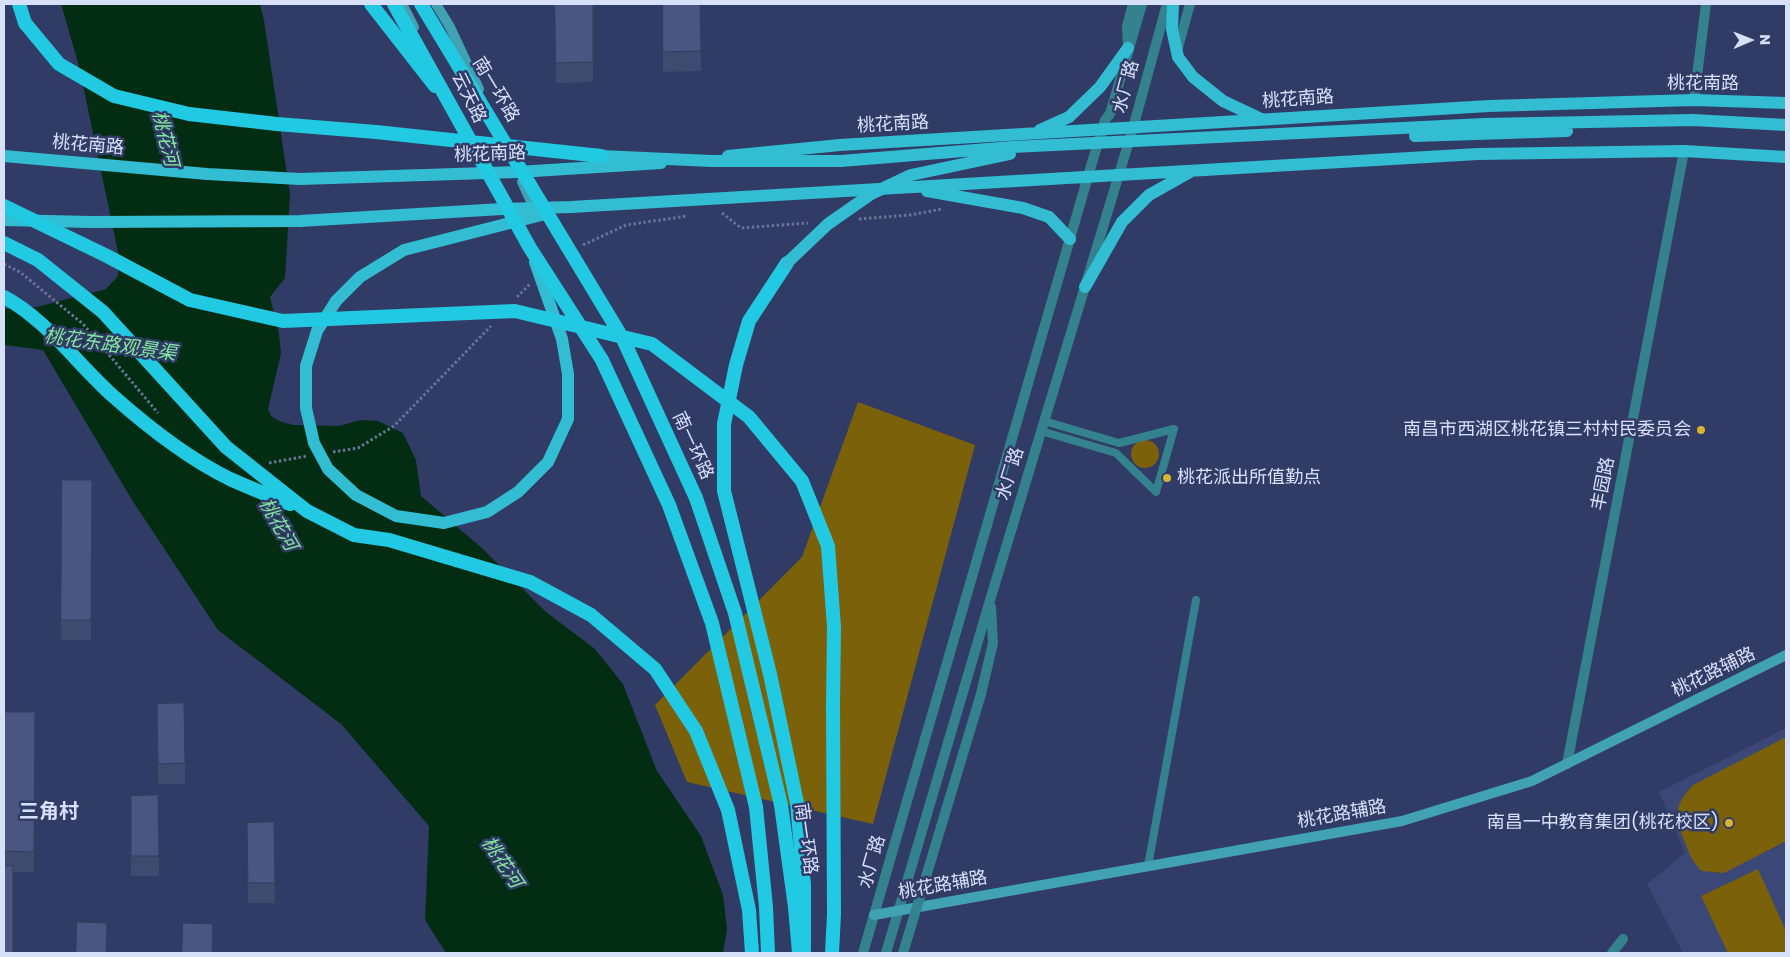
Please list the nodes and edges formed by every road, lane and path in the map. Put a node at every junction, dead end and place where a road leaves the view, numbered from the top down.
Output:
1 (19, 4) edge
2 (371, 4) edge
3 (394, 4) edge
4 (402, 4) edge
5 (421, 4) edge
6 (436, 4) edge
7 (1133, 4) edge
8 (1142, 4) edge
9 (1166, 4) edge
10 (1173, 4) edge
11 (1190, 4) edge
12 (1706, 4) edge
13 (1128, 48) junction
14 (1176, 52) junction
15 (1694, 100) junction
16 (449, 103) junction
17 (1786, 103) edge
18 (1263, 120) junction
19 (1786, 125) edge
20 (1133, 128) junction
21 (1102, 130) junction
22 (1786, 133) edge
23 (1033, 134) junction
24 (1684, 151) junction
25 (4, 156) edge
26 (601, 156) joint
27 (1786, 157) edge
28 (1193, 170) junction
29 (518, 172) junction
30 (486, 173) junction
31 (1119, 174) junction
32 (1089, 176) junction
33 (905, 187) junction
34 (4, 206) edge
35 (571, 207) junction
36 (534, 208) junction
37 (947, 208) dead end
38 (502, 209) junction
39 (720, 211) dead end
40 (692, 215) dead end
41 (4, 220) edge
42 (850, 220) dead end
43 (810, 223) dead end
44 (1070, 239) junction
45 (4, 243) edge
46 (581, 246) dead end
47 (530, 248) junction
48 (787, 263) joint
49 (4, 264) edge
50 (20, 272) dead end
51 (531, 283) dead end
52 (1085, 287) junction
53 (4, 297) edge
54 (511, 304) dead end
55 (492, 326) dead end
56 (1044, 421) junction
57 (394, 426) dead end
58 (1041, 432) junction
59 (307, 511) junction
60 (991, 597) junction
61 (1196, 600) dead end
62 (1786, 655) edge
63 (1566, 764) junction
64 (1148, 866) junction
65 (898, 911) junction
66 (874, 915) junction
67 (1623, 938) dead end
68 (752, 953) edge
69 (768, 953) edge
70 (799, 953) edge
71 (804, 953) edge
72 (832, 953) edge
73 (863, 953) edge
74 (886, 953) edge
75 (903, 953) edge
76 (1612, 953) edge

1 - 26 highway, bridge
2 - 16 highway, bridge
3 - 16 highway, bridge
4 - 30 main road, 云天路
5 - 70 highway, 南一环路, bridge
6 - 29 main road, 云天路
7 - 13 street
8 - 13 street, 水厂路
9 - 20 street, 水厂路
10 - 14 main road
11 - 14 street
12 - 15 street
13 - 21 street, 水厂路
13 - 23 main road
14 - 18 main road
15 - 17 main road, 桃花南路
15 - 18 main road, 桃花南路
16 - 47 highway, bridge
18 - 20 main road, 桃花南路
19 - 26 main road, bridge
20 - 21 main road, 桃花南路
20 - 31 street, 水厂路
21 - 23 main road, 桃花南路
21 - 32 street, 水厂路
22 - 48 main road, bridge
23 - 29 main road, 桃花南路
24 - 27 main road
24 - 28 main road
24 - 63 street, 丰园路
25 - 30 main road, 桃花南路
28 - 31 main road
28 - 52 main road
29 - 30 main road, 桃花南路
29 - 36 main road, 云天路
30 - 38 main road, 云天路
31 - 32 main road
31 - 52 street, 水厂路
32 - 33 main road
32 - 44 street, 水厂路
33 - 35 main road
33 - 44 main road
34 - 72 highway, bridge
35 - 36 main road
35 - 47 main road, bridge
36 - 38 main road
37 - 42 path
38 - 41 main road
39 - 43 path
40 - 46 path
44 - 66 street, 水厂路
45 - 59 highway
47 - 69 highway, bridge
48 - 71 highway
49 - 50 path
51 - 54 path
52 - 56 street, 水厂路
53 - 59 highway
55 - 57 path
56 - 58 street, 水厂路
56 - 58 lane
58 - 60 street, 水厂路
59 - 68 highway
60 - 65 street, 水厂路
60 - 75 street, bridge
61 - 64 lane
62 - 63 main road, 桃花路辅路
63 - 64 main road, 桃花路辅路
64 - 65 main road, 桃花路辅路
65 - 66 main road, 桃花路辅路
65 - 74 street, 水厂路
66 - 73 street, 水厂路
67 - 76 street

